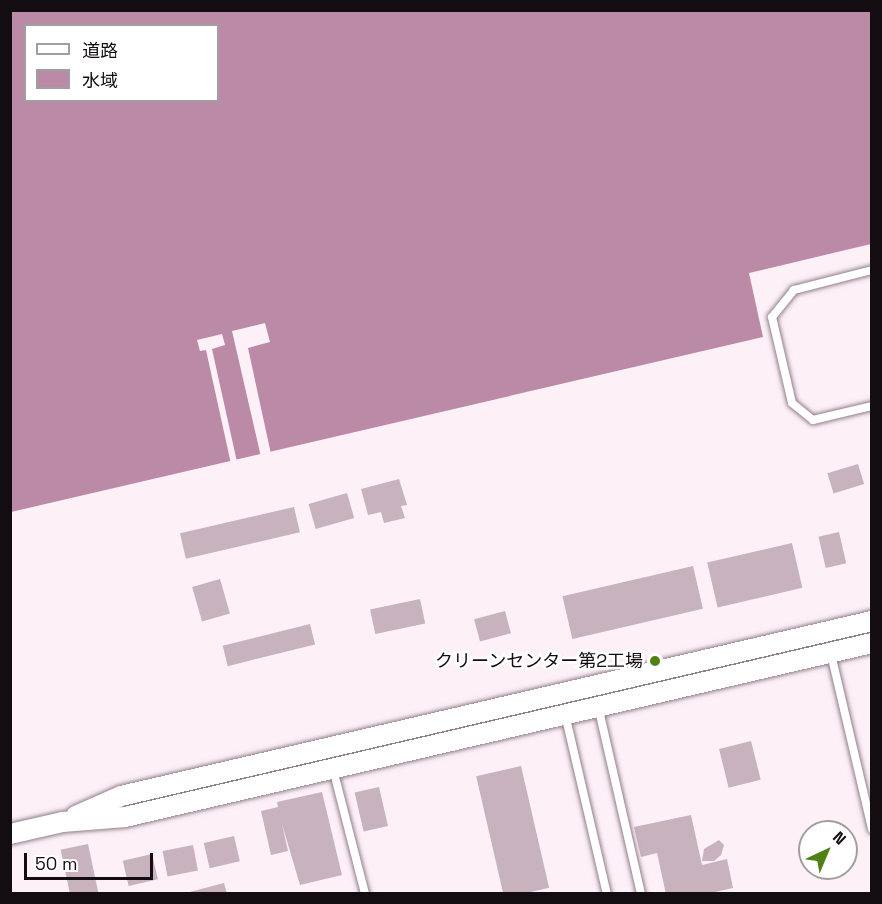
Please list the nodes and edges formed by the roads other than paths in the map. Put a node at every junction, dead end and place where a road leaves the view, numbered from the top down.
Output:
1 (872, 270) edge
2 (872, 406) edge
3 (872, 621) edge
4 (872, 643) edge
5 (831, 652) junction
6 (598, 706) junction
7 (565, 714) junction
8 (333, 768) junction
9 (63, 822) junction
10 (872, 829) edge
11 (10, 834) edge
12 (365, 894) edge
13 (607, 894) edge
14 (641, 894) edge

1 - 2 lane
3 - 9 street
4 - 5 street
5 - 6 street
5 - 10 lane
6 - 7 street
6 - 14 lane
7 - 8 street
7 - 13 lane
8 - 9 street
8 - 12 lane
9 - 11 street

